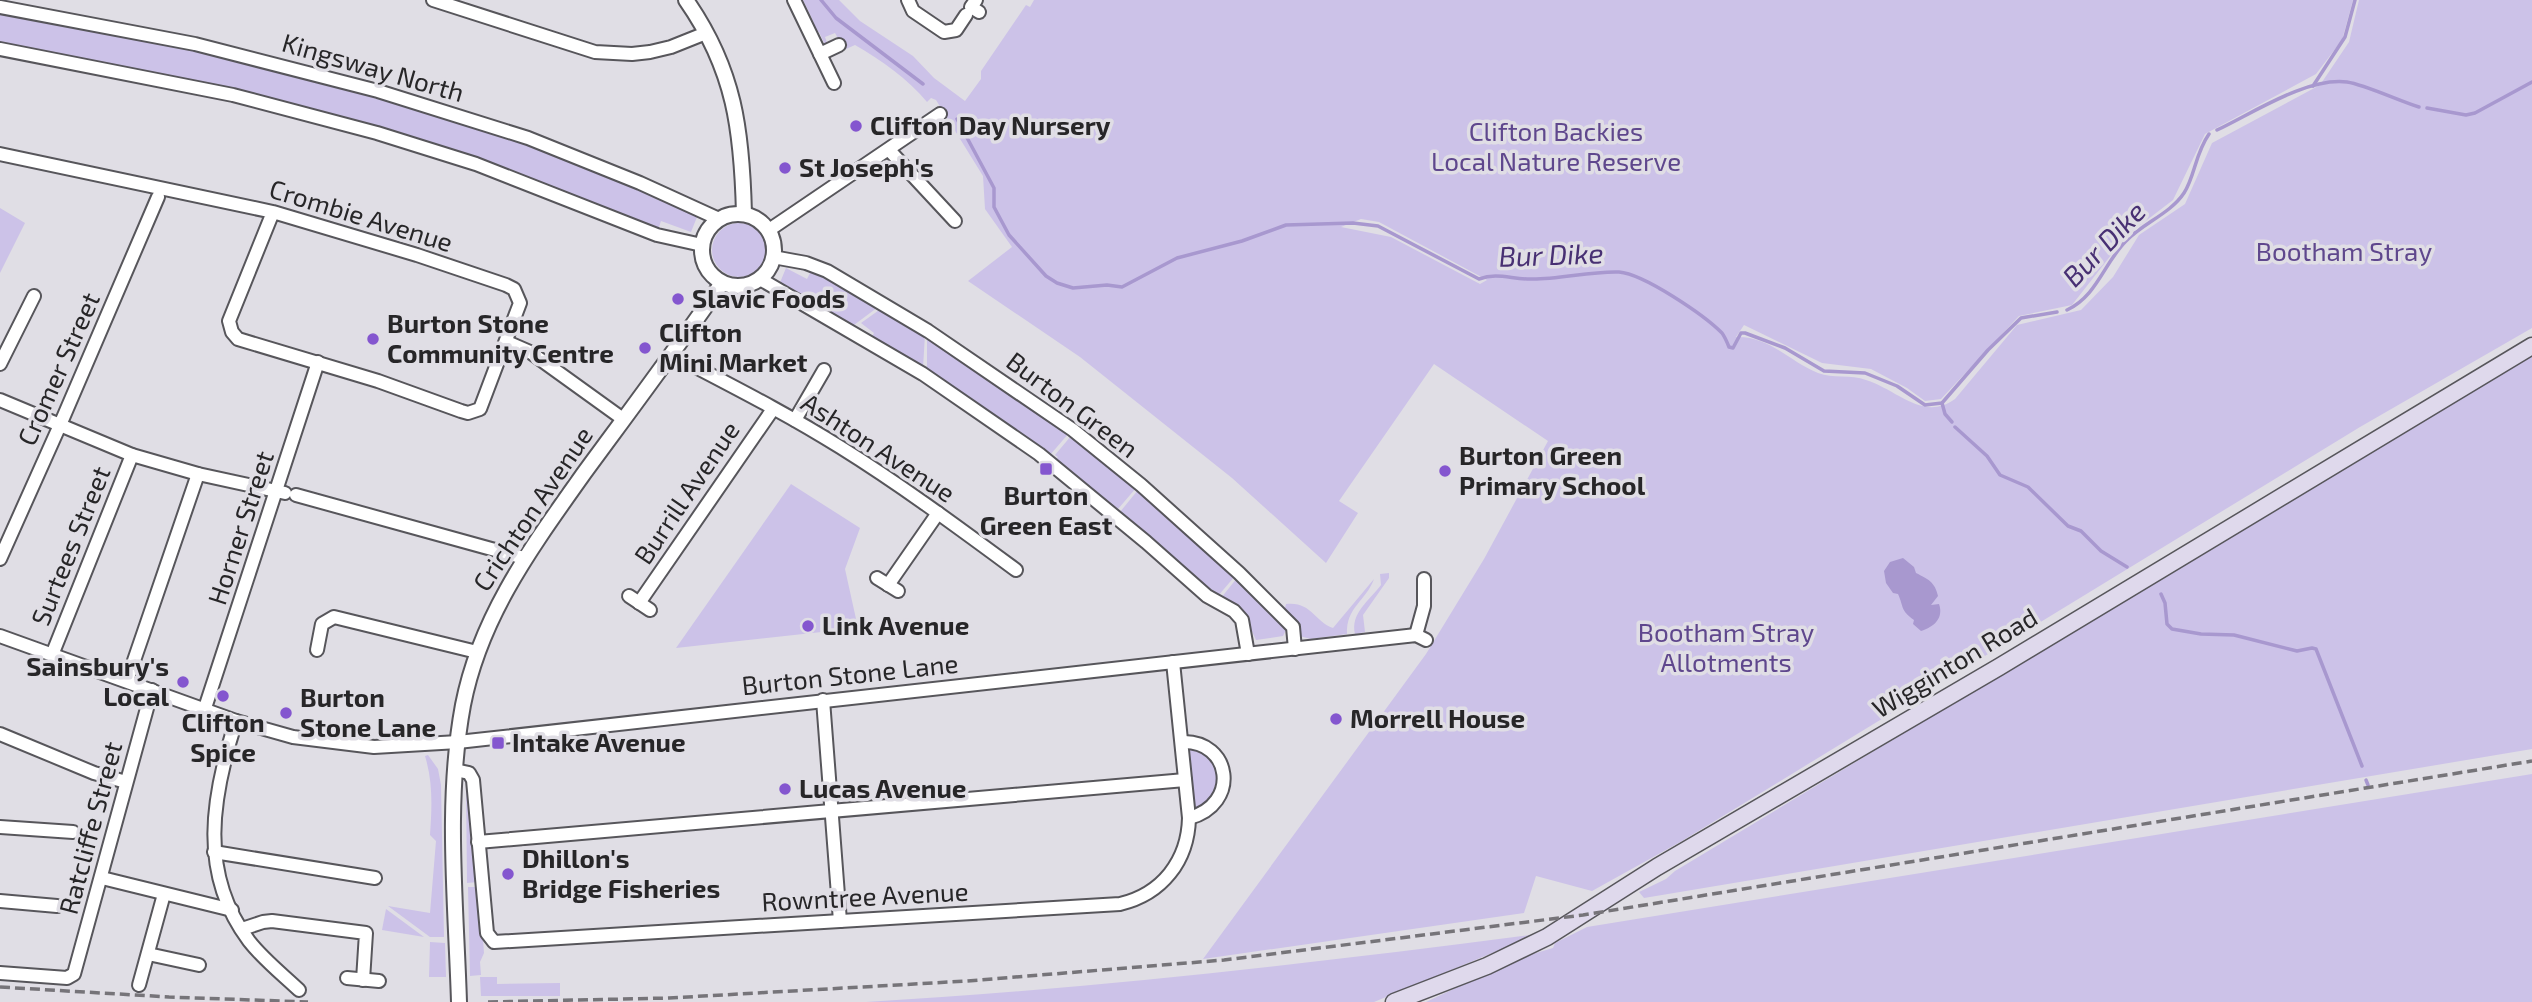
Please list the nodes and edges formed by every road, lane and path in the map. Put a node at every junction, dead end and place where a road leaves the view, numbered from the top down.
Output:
1 (433, 0) edge
2 (686, 0) edge
3 (794, 0) edge
4 (908, 0) edge
5 (454, 3) edge
6 (0, 7) edge
7 (974, 9) edge
8 (706, 33) junction
9 (839, 45) dead end
10 (0, 49) edge
11 (820, 54) junction
12 (834, 83) dead end
13 (940, 114) dead end
14 (889, 150) junction
15 (0, 154) edge
16 (158, 197) dead end
17 (273, 212) junction
18 (744, 214) junction
19 (719, 219) junction
20 (955, 221) dead end
21 (769, 230) junction
22 (702, 245) junction
23 (773, 257) junction
24 (760, 279) junction
25 (723, 283) junction
26 (34, 296) dead end
27 (507, 342) junction
28 (2532, 346) edge
29 (671, 354) junction
30 (318, 362) junction
31 (0, 364) edge
32 (824, 379) dead end
33 (0, 400) edge
34 (773, 409) junction
35 (623, 419) junction
36 (795, 420) junction
37 (60, 425) junction
38 (132, 454) junction
39 (198, 474) junction
40 (286, 493) junction
41 (938, 513) junction
42 (524, 558) junction
43 (0, 559) edge
44 (1016, 570) dead end
45 (1424, 579) dead end
46 (888, 584) dead end
47 (640, 603) dead end
48 (0, 636) edge
49 (1295, 649) junction
50 (317, 650) dead end
51 (477, 652) junction
52 (1248, 653) junction
53 (52, 655) junction
54 (1173, 662) junction
55 (127, 681) junction
56 (152, 690) junction
57 (823, 700) junction
58 (205, 708) junction
59 (236, 721) junction
60 (0, 734) edge
61 (458, 742) junction
62 (1182, 742) junction
63 (455, 770) junction
64 (1185, 780) junction
65 (126, 782) junction
66 (833, 811) junction
67 (1189, 818) junction
68 (0, 827) edge
69 (73, 832) dead end
70 (478, 842) junction
71 (214, 852) junction
72 (102, 878) junction
73 (375, 878) dead end
74 (164, 894) junction
75 (0, 901) edge
76 (57, 906) dead end
77 (232, 911) junction
78 (840, 921) junction
79 (242, 929) junction
80 (148, 954) junction
81 (198, 965) dead end
82 (0, 973) edge
83 (347, 978) dead end
84 (363, 980) junction
85 (379, 981) dead end
86 (139, 985) dead end
87 (299, 990) dead end
88 (459, 1002) edge
89 (1394, 1002) edge

1 - 5 street
2 - 8 street
3 - 11 street
4 - 7 street
5 - 8 street
6 - 19 street, Kingsway North
8 - 18 street
9 - 11 street
10 - 22 street
11 - 12 street
13 - 14 street
14 - 20 street
14 - 21 street
15 - 17 street, Crombie Avenue
16 - 37 street, Cromer Street
17 - 27 street, Crombie Avenue
17 - 30 street
18 - 19 street
18 - 21 street
19 - 22 street
21 - 23 street
22 - 25 street
23 - 24 street
23 - 49 street, Burton Green
24 - 25 street
24 - 52 street
25 - 29 street, Crichton Avenue
26 - 31 street
27 - 30 street, Crombie Avenue
27 - 35 street
28 - 89 main road, Wigginton Road
29 - 34 street, Ashton Avenue
29 - 35 street, Crichton Avenue
30 - 40 street, Horner Street
32 - 36 street
33 - 37 street
34 - 36 street, Ashton Avenue
34 - 47 street, Burrill Avenue
35 - 42 street, Crichton Avenue
36 - 41 street, Ashton Avenue
37 - 38 street
37 - 43 street, Cromer Street
38 - 39 street
38 - 53 street, Surtees Street
39 - 40 street
39 - 55 street
40 - 42 street
40 - 58 street, Horner Street
41 - 44 street, Ashton Avenue
41 - 46 street
42 - 51 street, Crichton Avenue
45 - 49 street, Burton Stone Lane
48 - 53 street, Burton Stone Lane
49 - 52 street, Burton Stone Lane
50 - 51 street
51 - 61 street, Crichton Avenue
52 - 54 street, Burton Stone Lane
53 - 55 street, Burton Stone Lane
54 - 57 street, Burton Stone Lane
54 - 62 street, Rowntree Avenue
55 - 56 street, Burton Stone Lane
56 - 58 street, Burton Stone Lane
56 - 65 street, Ratcliffe Street
57 - 61 street, Burton Stone Lane
57 - 66 street
58 - 59 street, Burton Stone Lane
59 - 61 street, Burton Stone Lane
59 - 71 street
60 - 65 street
61 - 63 street, Crichton Avenue
62 - 64 street, Rowntree Avenue
62 - 67 street
63 - 70 street
63 - 88 street, Crichton Avenue
64 - 66 street
64 - 67 street, Rowntree Avenue
65 - 72 street, Ratcliffe Street
66 - 70 street
66 - 78 street
67 - 78 street, Rowntree Avenue
68 - 69 street
70 - 78 street, Rowntree Avenue
71 - 73 street
71 - 77 street
72 - 74 street
72 - 82 street, Ratcliffe Street
74 - 77 street
74 - 80 street
75 - 76 street
77 - 79 street
79 - 84 street
79 - 87 street
80 - 81 street
80 - 86 street
83 - 84 street
84 - 85 street

